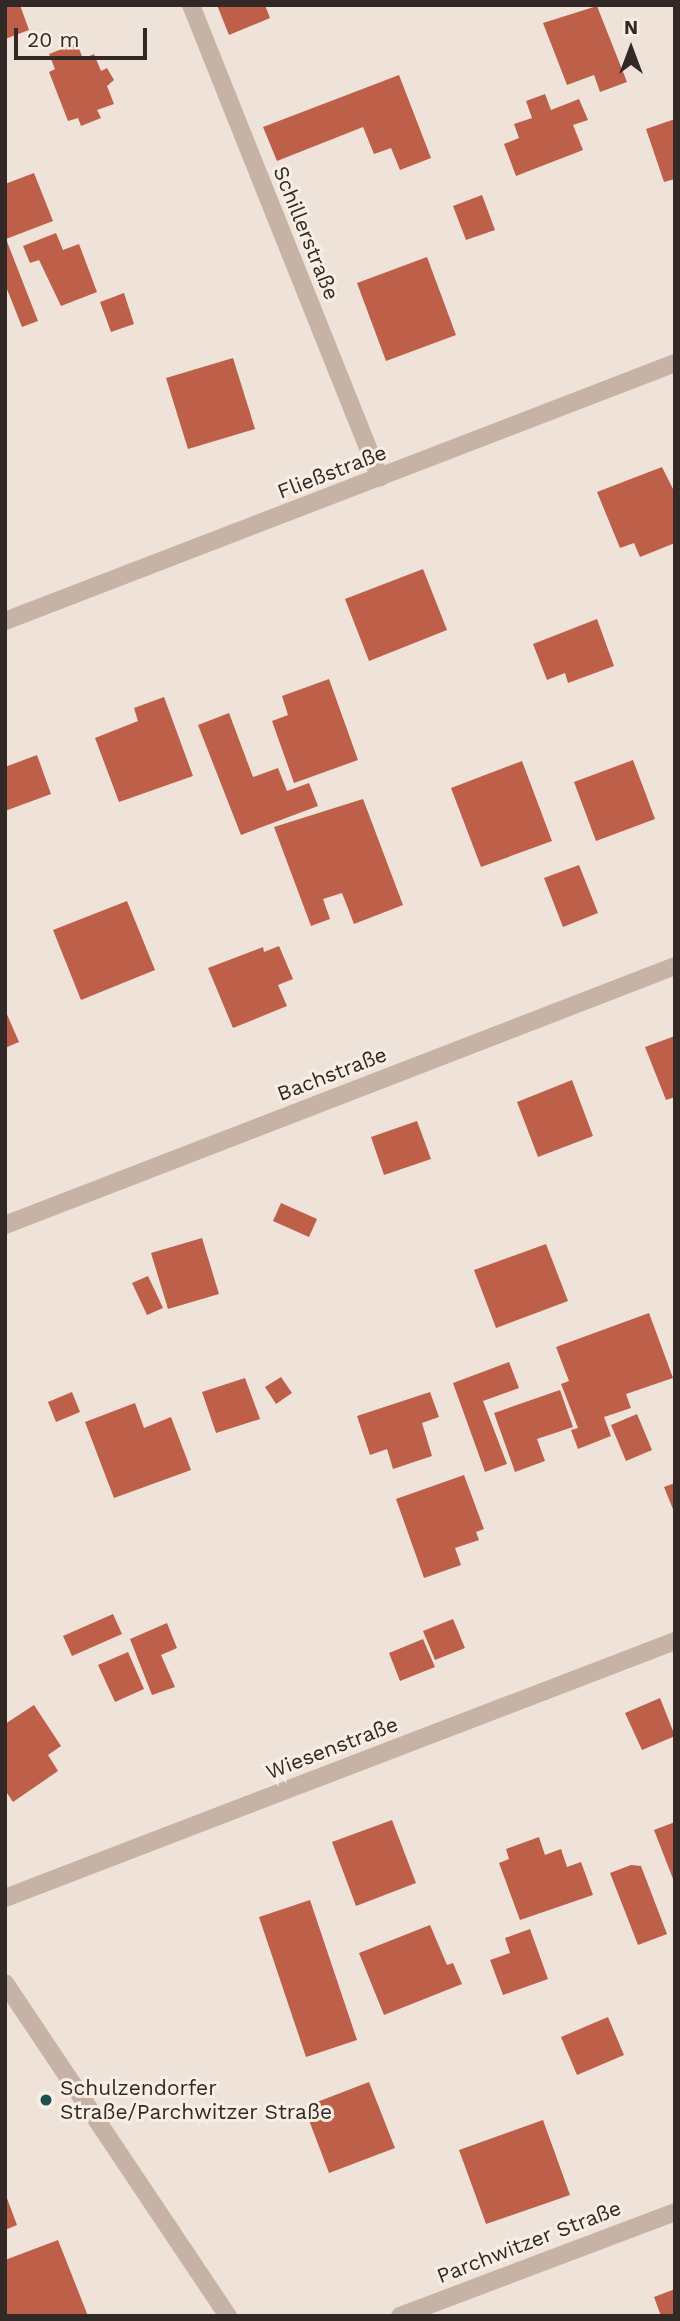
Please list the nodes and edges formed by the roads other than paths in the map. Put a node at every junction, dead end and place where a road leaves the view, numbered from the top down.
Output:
1 (191, 5) edge
2 (675, 363) edge
3 (380, 478) junction
4 (5, 621) edge
5 (675, 966) edge
6 (5, 1225) edge
7 (675, 1641) edge
8 (5, 1898) edge
9 (5, 1983) edge
10 (675, 2212) edge
11 (228, 2316) edge
12 (400, 2316) edge

1 - 3 street, Schillerstraße
2 - 3 street, Fließstraße
3 - 4 street, Fließstraße
5 - 6 street, Bachstraße
7 - 8 street, Wiesenstraße
9 - 11 street
10 - 12 street, Parchwitzer Straße

